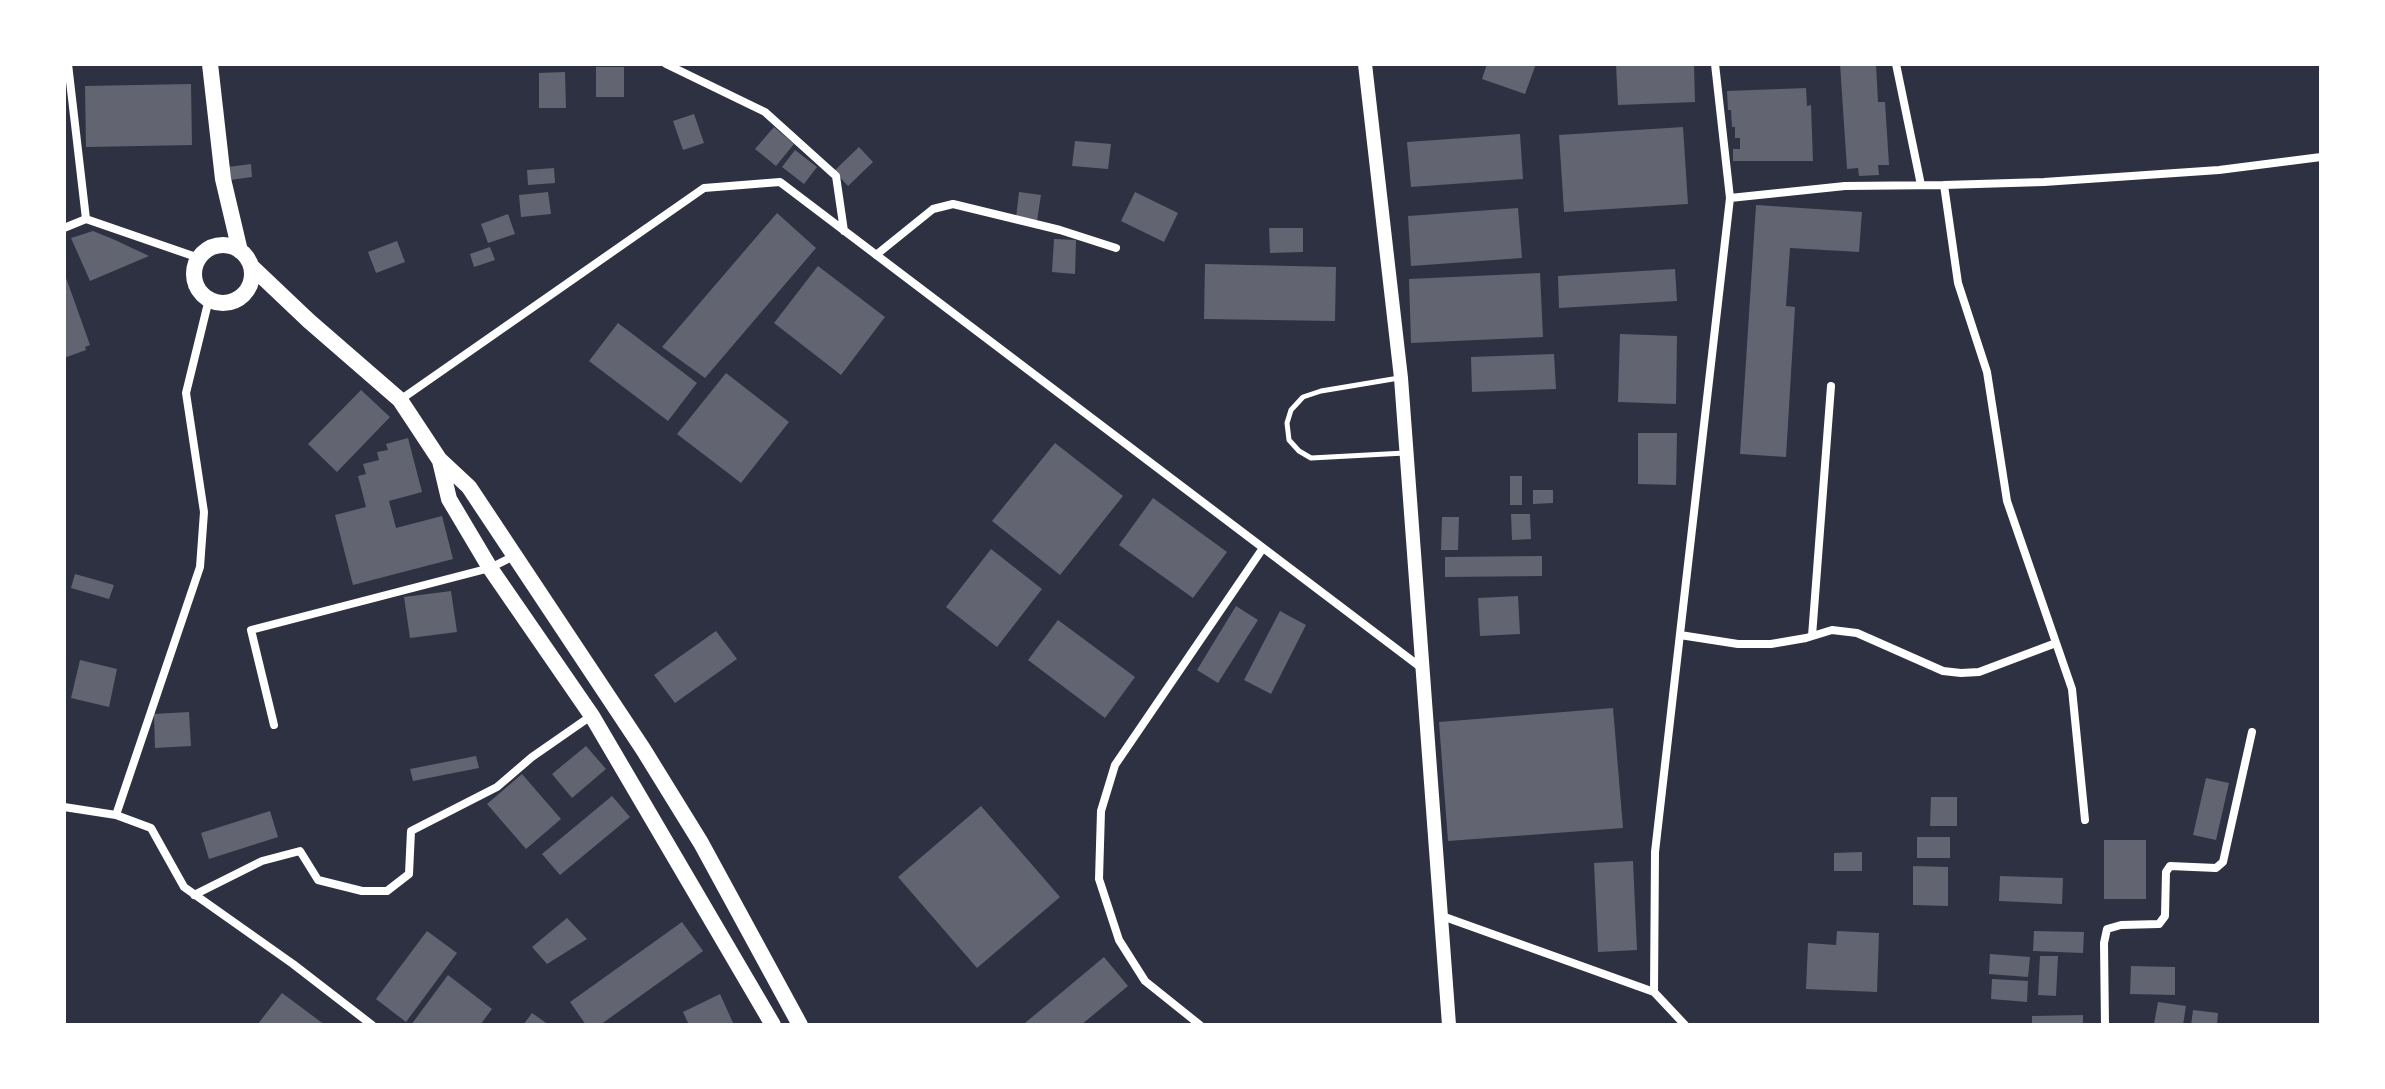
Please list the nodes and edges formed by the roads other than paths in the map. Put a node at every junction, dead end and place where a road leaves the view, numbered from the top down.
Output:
1 (68, 64) edge
2 (666, 64) edge
3 (1365, 64) edge
4 (1715, 64) edge
5 (1896, 64) edge
6 (212, 65) edge
7 (2321, 157) edge
8 (1921, 185) junction
9 (1944, 185) junction
10 (1730, 198) junction
11 (86, 219) junction
12 (64, 228) edge
13 (844, 231) junction
14 (1116, 248) dead end
15 (240, 251) junction
16 (876, 255) junction
17 (199, 258) junction
18 (251, 266) junction
19 (209, 299) junction
20 (1401, 378) junction
21 (1831, 386) dead end
22 (400, 400) junction
23 (1406, 453) junction
24 (439, 459) junction
25 (1263, 548) junction
26 (514, 556) junction
27 (490, 568) junction
28 (1680, 635) junction
29 (1812, 636) junction
30 (2056, 643) junction
31 (1423, 670) junction
32 (592, 716) junction
33 (274, 725) dead end
34 (2252, 732) dead end
35 (64, 807) edge
36 (116, 815) junction
37 (2085, 820) dead end
38 (194, 895) junction
39 (1442, 916) junction
40 (1654, 992) junction
41 (372, 1025) edge
42 (773, 1025) edge
43 (800, 1025) edge
44 (1200, 1025) edge
45 (1449, 1025) edge
46 (1685, 1025) edge
47 (2105, 1025) edge

1 - 11 street
2 - 13 street
3 - 20 street
4 - 10 street
5 - 8 street
6 - 15 main road
7 - 9 street
8 - 9 street
8 - 10 street
9 - 30 street
10 - 28 street
11 - 12 street
11 - 17 street
13 - 16 street
13 - 22 street
14 - 16 street
15 - 17 main road
15 - 18 main road
16 - 25 street
17 - 19 main road
18 - 19 main road
18 - 22 main road
19 - 36 street
20 - 23 street
20 - 23 lane
21 - 29 street
22 - 24 main road
23 - 31 street
24 - 26 main road
24 - 27 main road
25 - 31 street
25 - 44 street
26 - 27 street
26 - 43 main road
27 - 32 main road
27 - 33 street
28 - 29 street
28 - 40 street
29 - 30 street
30 - 37 street
31 - 39 street
32 - 38 street
32 - 42 main road
34 - 47 street
35 - 36 street
36 - 38 street
38 - 41 street
39 - 40 street
39 - 45 street
40 - 46 street

